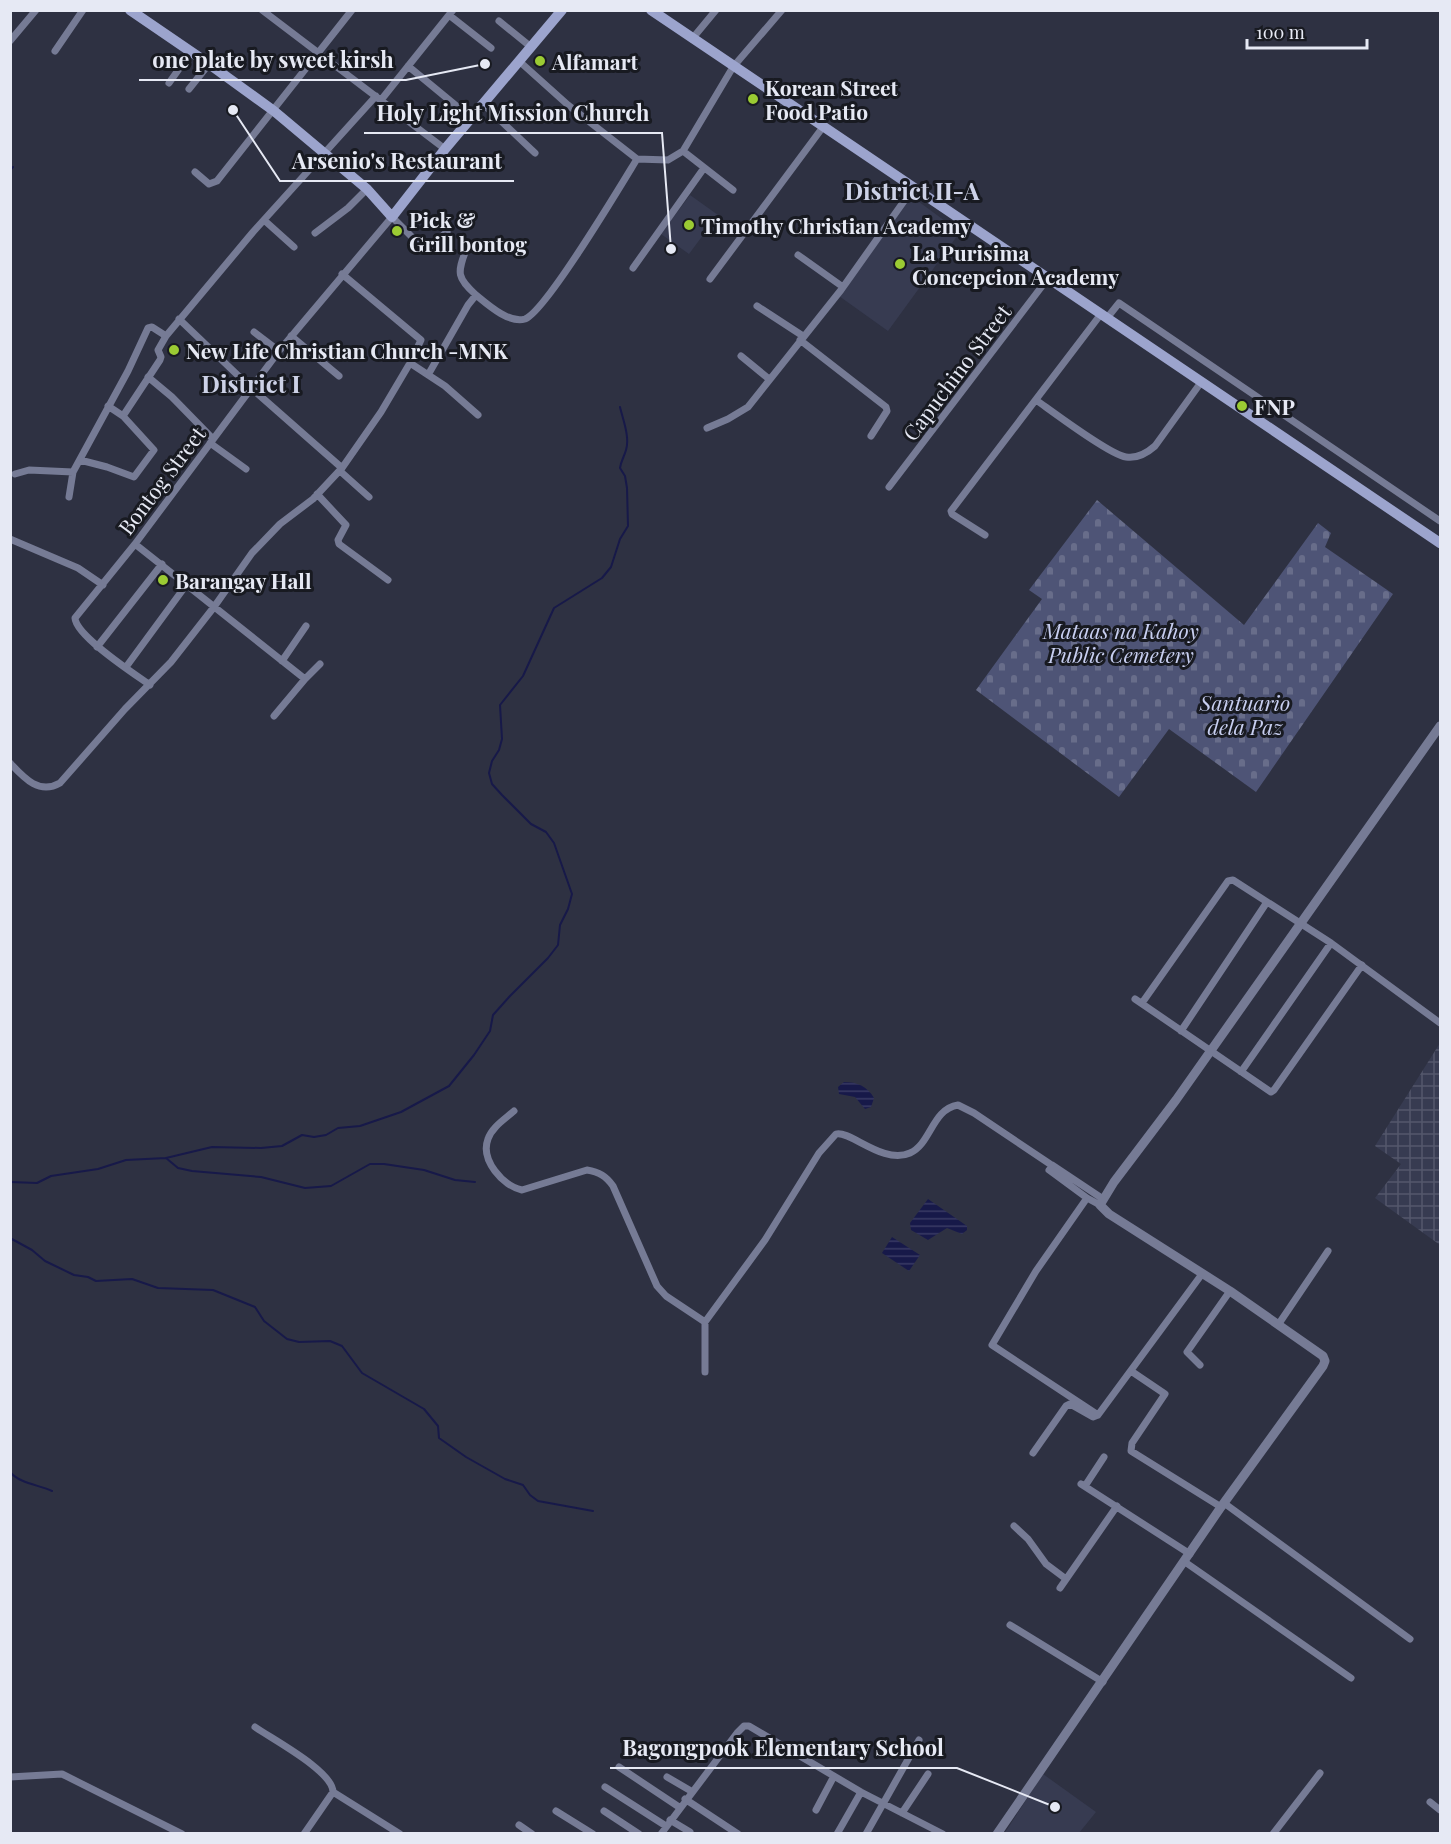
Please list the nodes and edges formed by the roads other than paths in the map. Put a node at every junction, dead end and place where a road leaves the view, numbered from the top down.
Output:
1 (36, 10) edge
2 (83, 10) edge
3 (130, 10) edge
4 (262, 10) edge
5 (352, 10) edge
6 (562, 10) edge
7 (651, 10) edge
8 (716, 10) edge
9 (782, 10) edge
10 (451, 13) edge
11 (145, 15) edge
12 (499, 21) dead end
13 (692, 39) junction
14 (10, 41) edge
15 (531, 47) junction
16 (491, 48) dead end
17 (55, 51) dead end
18 (191, 52) junction
19 (319, 53) junction
20 (519, 61) junction
21 (209, 64) junction
22 (408, 66) junction
23 (734, 67) junction
24 (169, 83) dead end
25 (189, 89) dead end
26 (378, 98) junction
27 (483, 104) junction
28 (274, 111) junction
29 (471, 118) junction
30 (823, 127) junction
31 (445, 149) junction
32 (683, 151) junction
33 (535, 153) dead end
34 (324, 154) junction
35 (636, 159) junction
36 (704, 168) junction
37 (195, 172) dead end
38 (914, 187) junction
39 (367, 189) junction
40 (733, 190) dead end
41 (392, 217) junction
42 (264, 220) junction
43 (447, 232) dead end
44 (315, 233) dead end
45 (294, 247) dead end
46 (466, 250) dead end
47 (798, 255) dead end
48 (633, 268) dead end
49 (342, 274) junction
50 (1049, 277) junction
51 (710, 279) dead end
52 (843, 287) junction
53 (476, 295) junction
54 (757, 306) dead end
55 (1104, 316) junction
56 (178, 319) junction
57 (254, 332) dead end
58 (166, 336) junction
59 (291, 336) junction
60 (801, 338) junction
61 (279, 351) junction
62 (741, 356) dead end
63 (411, 363) junction
64 (428, 375) junction
65 (339, 376) dead end
66 (148, 377) junction
67 (769, 379) junction
68 (1202, 381) junction
69 (250, 387) junction
70 (1036, 400) junction
71 (108, 406) junction
72 (478, 415) dead end
73 (123, 416) junction
74 (707, 428) dead end
75 (871, 436) dead end
76 (212, 441) junction
77 (80, 460) junction
78 (246, 470) dead end
79 (341, 470) junction
80 (73, 472) junction
81 (15, 474) dead end
82 (890, 487) dead end
83 (317, 494) junction
84 (69, 497) dead end
85 (369, 497) dead end
86 (1440, 521) edge
87 (985, 535) dead end
88 (10, 539) edge
89 (1440, 543) edge
90 (135, 544) junction
91 (162, 564) junction
92 (388, 580) dead end
93 (188, 584) junction
94 (103, 585) junction
95 (214, 607) junction
96 (306, 626) dead end
97 (97, 647) junction
98 (282, 661) junction
99 (320, 664) dead end
100 (126, 667) junction
101 (305, 680) junction
102 (150, 685) junction
103 (274, 716) dead end
104 (1440, 726) edge
105 (10, 762) edge
106 (1267, 902) junction
107 (1299, 923) junction
108 (1331, 944) junction
109 (1362, 965) junction
110 (1135, 999) dead end
111 (1142, 1004) junction
112 (1440, 1023) edge
113 (1181, 1031) junction
114 (1211, 1051) junction
115 (1241, 1072) junction
116 (514, 1111) dead end
117 (1049, 1167) junction
118 (1087, 1198) junction
119 (1102, 1202) junction
120 (1328, 1251) dead end
121 (1202, 1274) junction
122 (1230, 1291) junction
123 (705, 1322) junction
124 (1278, 1325) junction
125 (1200, 1365) dead end
126 (1131, 1371) junction
127 (705, 1372) dead end
128 (1098, 1415) junction
129 (1033, 1453) dead end
130 (1104, 1457) dead end
131 (1223, 1505) junction
132 (1117, 1506) junction
133 (1014, 1526) dead end
134 (1187, 1558) junction
135 (1066, 1579) junction
136 (1060, 1588) dead end
137 (1010, 1625) dead end
138 (1410, 1639) dead end
139 (1351, 1678) dead end
140 (1102, 1682) junction
141 (255, 1727) dead end
142 (919, 1740) dead end
143 (619, 1767) dead end
144 (1320, 1773) dead end
145 (928, 1774) dead end
146 (834, 1776) junction
147 (10, 1777) edge
148 (667, 1777) dead end
149 (605, 1787) dead end
150 (691, 1791) junction
151 (333, 1792) junction
152 (861, 1792) junction
153 (685, 1799) junction
154 (1430, 1802) dead end
155 (883, 1803) junction
156 (679, 1808) junction
157 (816, 1810) dead end
158 (1440, 1810) edge
159 (556, 1811) dead end
160 (604, 1811) dead end
161 (902, 1813) junction
162 (668, 1823) junction
163 (519, 1826) dead end
164 (395, 1832) edge
165 (690, 1832) edge
166 (182, 1833) edge
167 (304, 1833) edge
168 (532, 1833) edge
169 (593, 1833) edge
170 (639, 1833) edge
171 (661, 1833) edge
172 (738, 1833) edge
173 (837, 1833) edge
174 (866, 1833) edge
175 (944, 1833) edge
176 (997, 1833) edge
177 (1273, 1833) edge

1 - 14 street
2 - 17 street
3 - 11 main road
4 - 19 street
5 - 19 street
6 - 15 main road
7 - 13 main road
8 - 13 street
9 - 23 street
10 - 16 street
10 - 22 street
11 - 18 main road
12 - 15 street
13 - 23 main road
15 - 20 main road
18 - 21 main road
18 - 24 street
19 - 26 street
19 - 28 street
20 - 27 main road
20 - 35 street
21 - 25 street
21 - 28 main road
22 - 26 street
22 - 29 street
23 - 30 main road
23 - 32 street
26 - 31 street
26 - 34 street
27 - 29 main road
27 - 33 street
28 - 34 main road
28 - 37 street
29 - 31 main road
30 - 38 main road
30 - 51 street
31 - 41 main road
32 - 35 street
32 - 36 street
34 - 39 main road
34 - 42 street
35 - 53 street
36 - 40 street
36 - 48 street
38 - 50 main road
38 - 52 street
39 - 41 main road
39 - 44 street
41 - 43 street
41 - 49 street, Bontog Street
42 - 45 street
42 - 56 street
46 - 53 street
47 - 52 street
49 - 59 street, Bontog Street
49 - 63 street
50 - 55 main road
50 - 82 street, Capuchino Street
52 - 60 street
53 - 64 street
54 - 60 street
55 - 68 main road
55 - 70 street
55 - 86 street
56 - 58 street
56 - 69 street
57 - 61 street
58 - 66 street
58 - 71 street
59 - 61 street, Bontog Street
59 - 65 street
60 - 67 street
60 - 75 street
61 - 69 street, Bontog Street
62 - 67 street
63 - 64 street
63 - 79 street
64 - 72 street
66 - 73 street
66 - 76 street
67 - 74 street
68 - 70 street
68 - 89 main road
69 - 76 street, Bontog Street
69 - 79 street
70 - 87 street
71 - 73 street
71 - 77 street
73 - 77 street
76 - 78 street
76 - 90 street, Bontog Street
77 - 80 street
79 - 83 street
79 - 85 street
80 - 81 street
80 - 84 street
83 - 92 street
83 - 95 street
88 - 94 street
90 - 91 street
90 - 94 street, Bontog Street
91 - 93 street
91 - 97 street
93 - 95 street
93 - 100 street
94 - 97 street, Bontog Street
95 - 98 street
95 - 102 street
96 - 98 street
97 - 100 street
98 - 101 street
99 - 101 street
100 - 102 street
101 - 103 street
102 - 105 street
104 - 107 street
106 - 107 street
106 - 111 street
106 - 113 street
107 - 108 street
107 - 114 street
108 - 109 street
108 - 115 street
109 - 112 street
109 - 115 street
110 - 111 street
111 - 113 street
113 - 114 street
114 - 115 street
114 - 119 street
116 - 123 street
117 - 118 street
117 - 119 street
117 - 123 street
118 - 119 street
118 - 128 street
119 - 121 street
120 - 124 street
121 - 122 street
121 - 126 street
122 - 124 street
122 - 125 street
123 - 127 street
124 - 131 street
126 - 128 street
126 - 131 street
128 - 129 street
130 - 132 street
131 - 134 street
131 - 138 street
132 - 134 street
132 - 135 street
133 - 135 street
134 - 139 street
134 - 140 street
135 - 136 street
137 - 140 street
140 - 176 street
141 - 151 street
142 - 155 street
143 - 156 street
144 - 177 street
145 - 161 street
146 - 150 street
146 - 152 street
146 - 157 street
147 - 166 street
148 - 150 street
149 - 162 street
150 - 153 street
151 - 164 street
151 - 167 street
152 - 155 street
152 - 173 street
153 - 156 street
153 - 172 street
154 - 158 street
155 - 161 street
155 - 174 street
156 - 162 street
159 - 169 street
160 - 170 street
161 - 175 street
162 - 165 street
162 - 171 street
163 - 168 street

